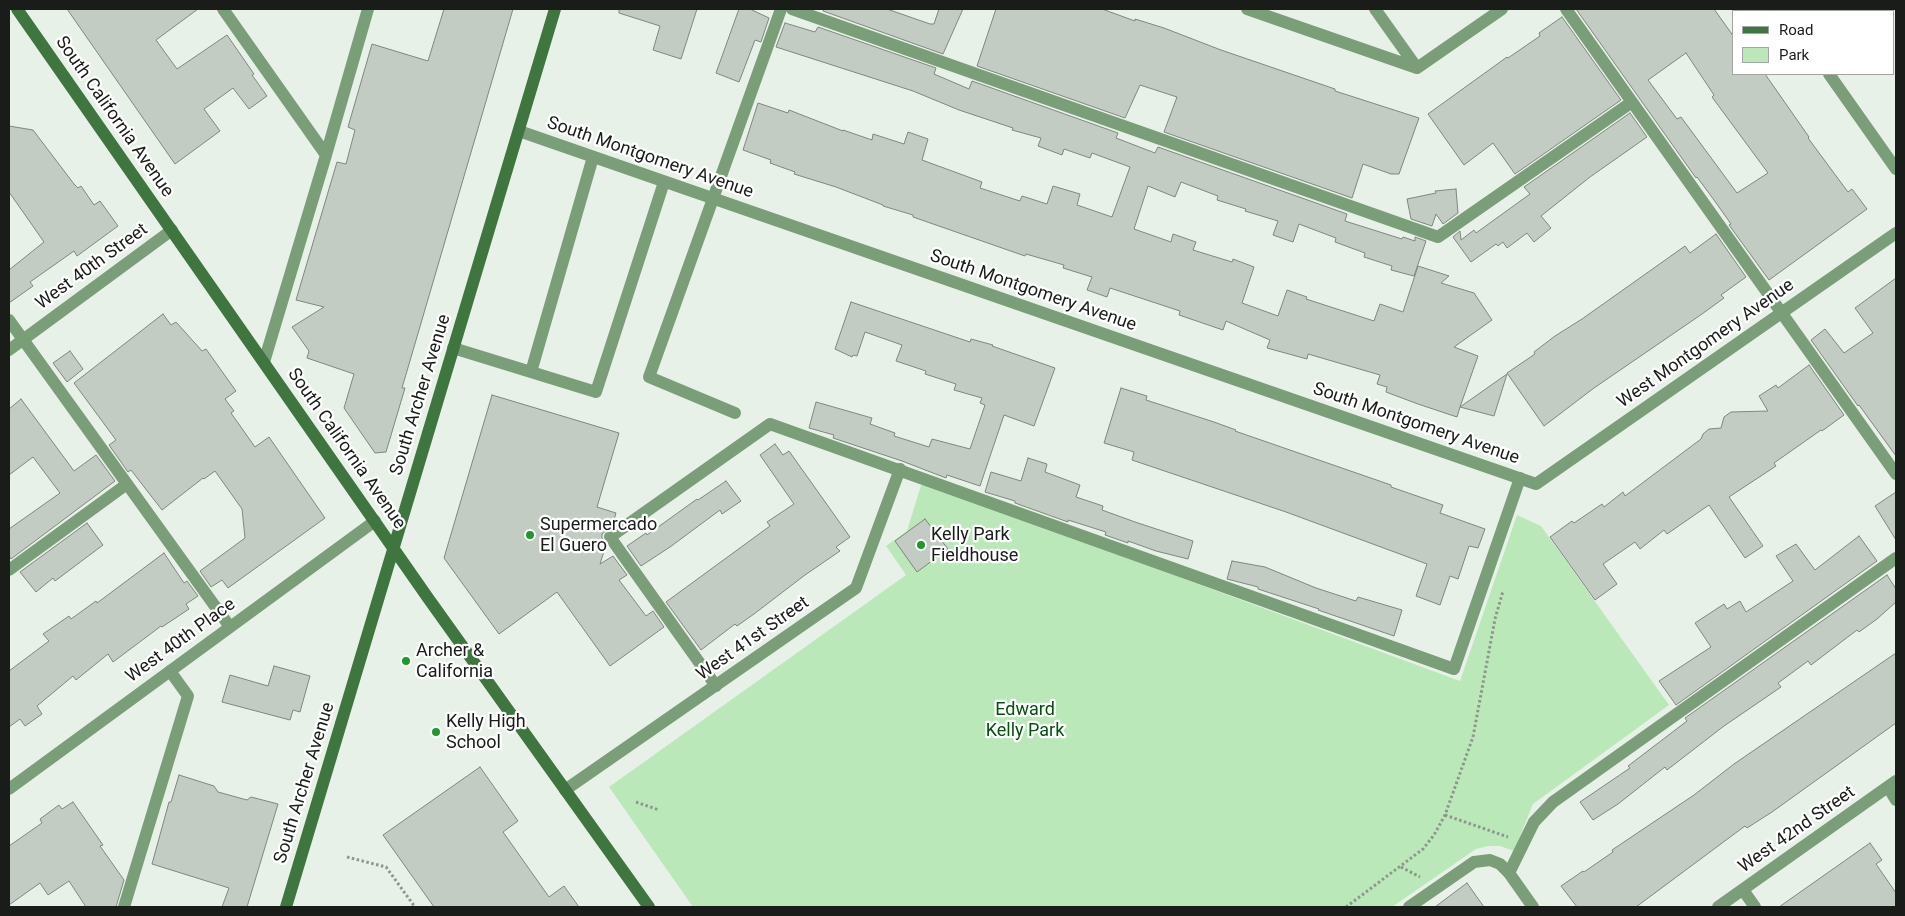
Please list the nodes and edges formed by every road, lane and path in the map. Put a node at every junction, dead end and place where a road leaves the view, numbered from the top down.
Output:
1 (16, 9) edge
2 (223, 9) edge
3 (368, 9) edge
4 (555, 9) edge
5 (781, 9) edge
6 (792, 9) edge
7 (1247, 9) edge
8 (1375, 9) edge
9 (1502, 9) edge
10 (1566, 9) edge
11 (1417, 68) junction
12 (1830, 75) edge
13 (1632, 102) junction
14 (518, 131) junction
15 (326, 155) junction
16 (593, 157) junction
17 (1896, 169) edge
18 (664, 182) junction
19 (713, 199) junction
20 (172, 230) junction
21 (1896, 233) edge
22 (1782, 313) junction
23 (9, 320) edge
24 (23, 340) junction
25 (453, 348) junction
26 (9, 350) edge
27 (264, 362) junction
28 (531, 372) junction
29 (735, 413) dead end
30 (900, 469) junction
31 (1896, 474) edge
32 (1520, 478) junction
33 (127, 484) junction
34 (1536, 484) joint
35 (375, 521) junction
36 (394, 547) junction
37 (1896, 558) edge
38 (9, 570) edge
39 (1503, 590) dead end
40 (230, 627) junction
41 (170, 671) junction
42 (716, 686) junction
43 (1892, 784) edge
44 (9, 789) edge
45 (565, 790) junction
46 (1896, 800) edge
47 (636, 802) dead end
48 (659, 810) dead end
49 (1445, 815) junction
50 (1524, 843) junction
51 (347, 857) dead end
52 (1509, 873) junction
53 (1743, 890) junction
54 (124, 907) edge
55 (286, 907) edge
56 (415, 907) edge
57 (648, 907) edge
58 (1346, 907) edge
59 (1409, 907) edge
60 (1533, 907) edge
61 (1718, 907) edge
62 (1755, 907) edge

1 - 20 main road, South California Avenue
2 - 15 street
3 - 15 street
4 - 14 main road, South Archer Avenue
5 - 19 street
6 - 13 street
7 - 11 street
8 - 11 street
9 - 11 street
10 - 13 street
12 - 17 street
13 - 22 street
14 - 16 street, South Montgomery Avenue
14 - 25 main road, South Archer Avenue
15 - 27 street
16 - 18 street, South Montgomery Avenue
16 - 28 street
18 - 19 street, South Montgomery Avenue
18 - 28 street
19 - 29 street
19 - 32 street, South Montgomery Avenue
20 - 24 street, West 40th Street
20 - 27 main road, South California Avenue
21 - 22 street, West Montgomery Avenue
22 - 31 street
22 - 34 street, West Montgomery Avenue
23 - 24 street
24 - 26 street, West 40th Street
24 - 33 street
25 - 28 street
25 - 36 main road, South Archer Avenue
27 - 35 main road, South California Avenue
30 - 32 street
30 - 42 street, West 41st Street
30 - 42 street
32 - 34 street, South Montgomery Avenue
33 - 38 street
33 - 40 street
35 - 36 main road, South California Avenue
35 - 40 street, West 40th Place
36 - 45 main road, South California Avenue
36 - 55 main road, South Archer Avenue
37 - 50 street
39 - 49 path
40 - 41 street, West 40th Place
41 - 44 street, West 40th Place
41 - 54 street
42 - 45 street, West 41st Street
43 - 46 street
43 - 53 street, West 42nd Street
45 - 57 main road, South California Avenue
47 - 48 path
49 - 50 path
49 - 58 path
50 - 52 street
51 - 56 path
52 - 59 street
52 - 60 street
53 - 61 street, West 42nd Street
53 - 62 street

